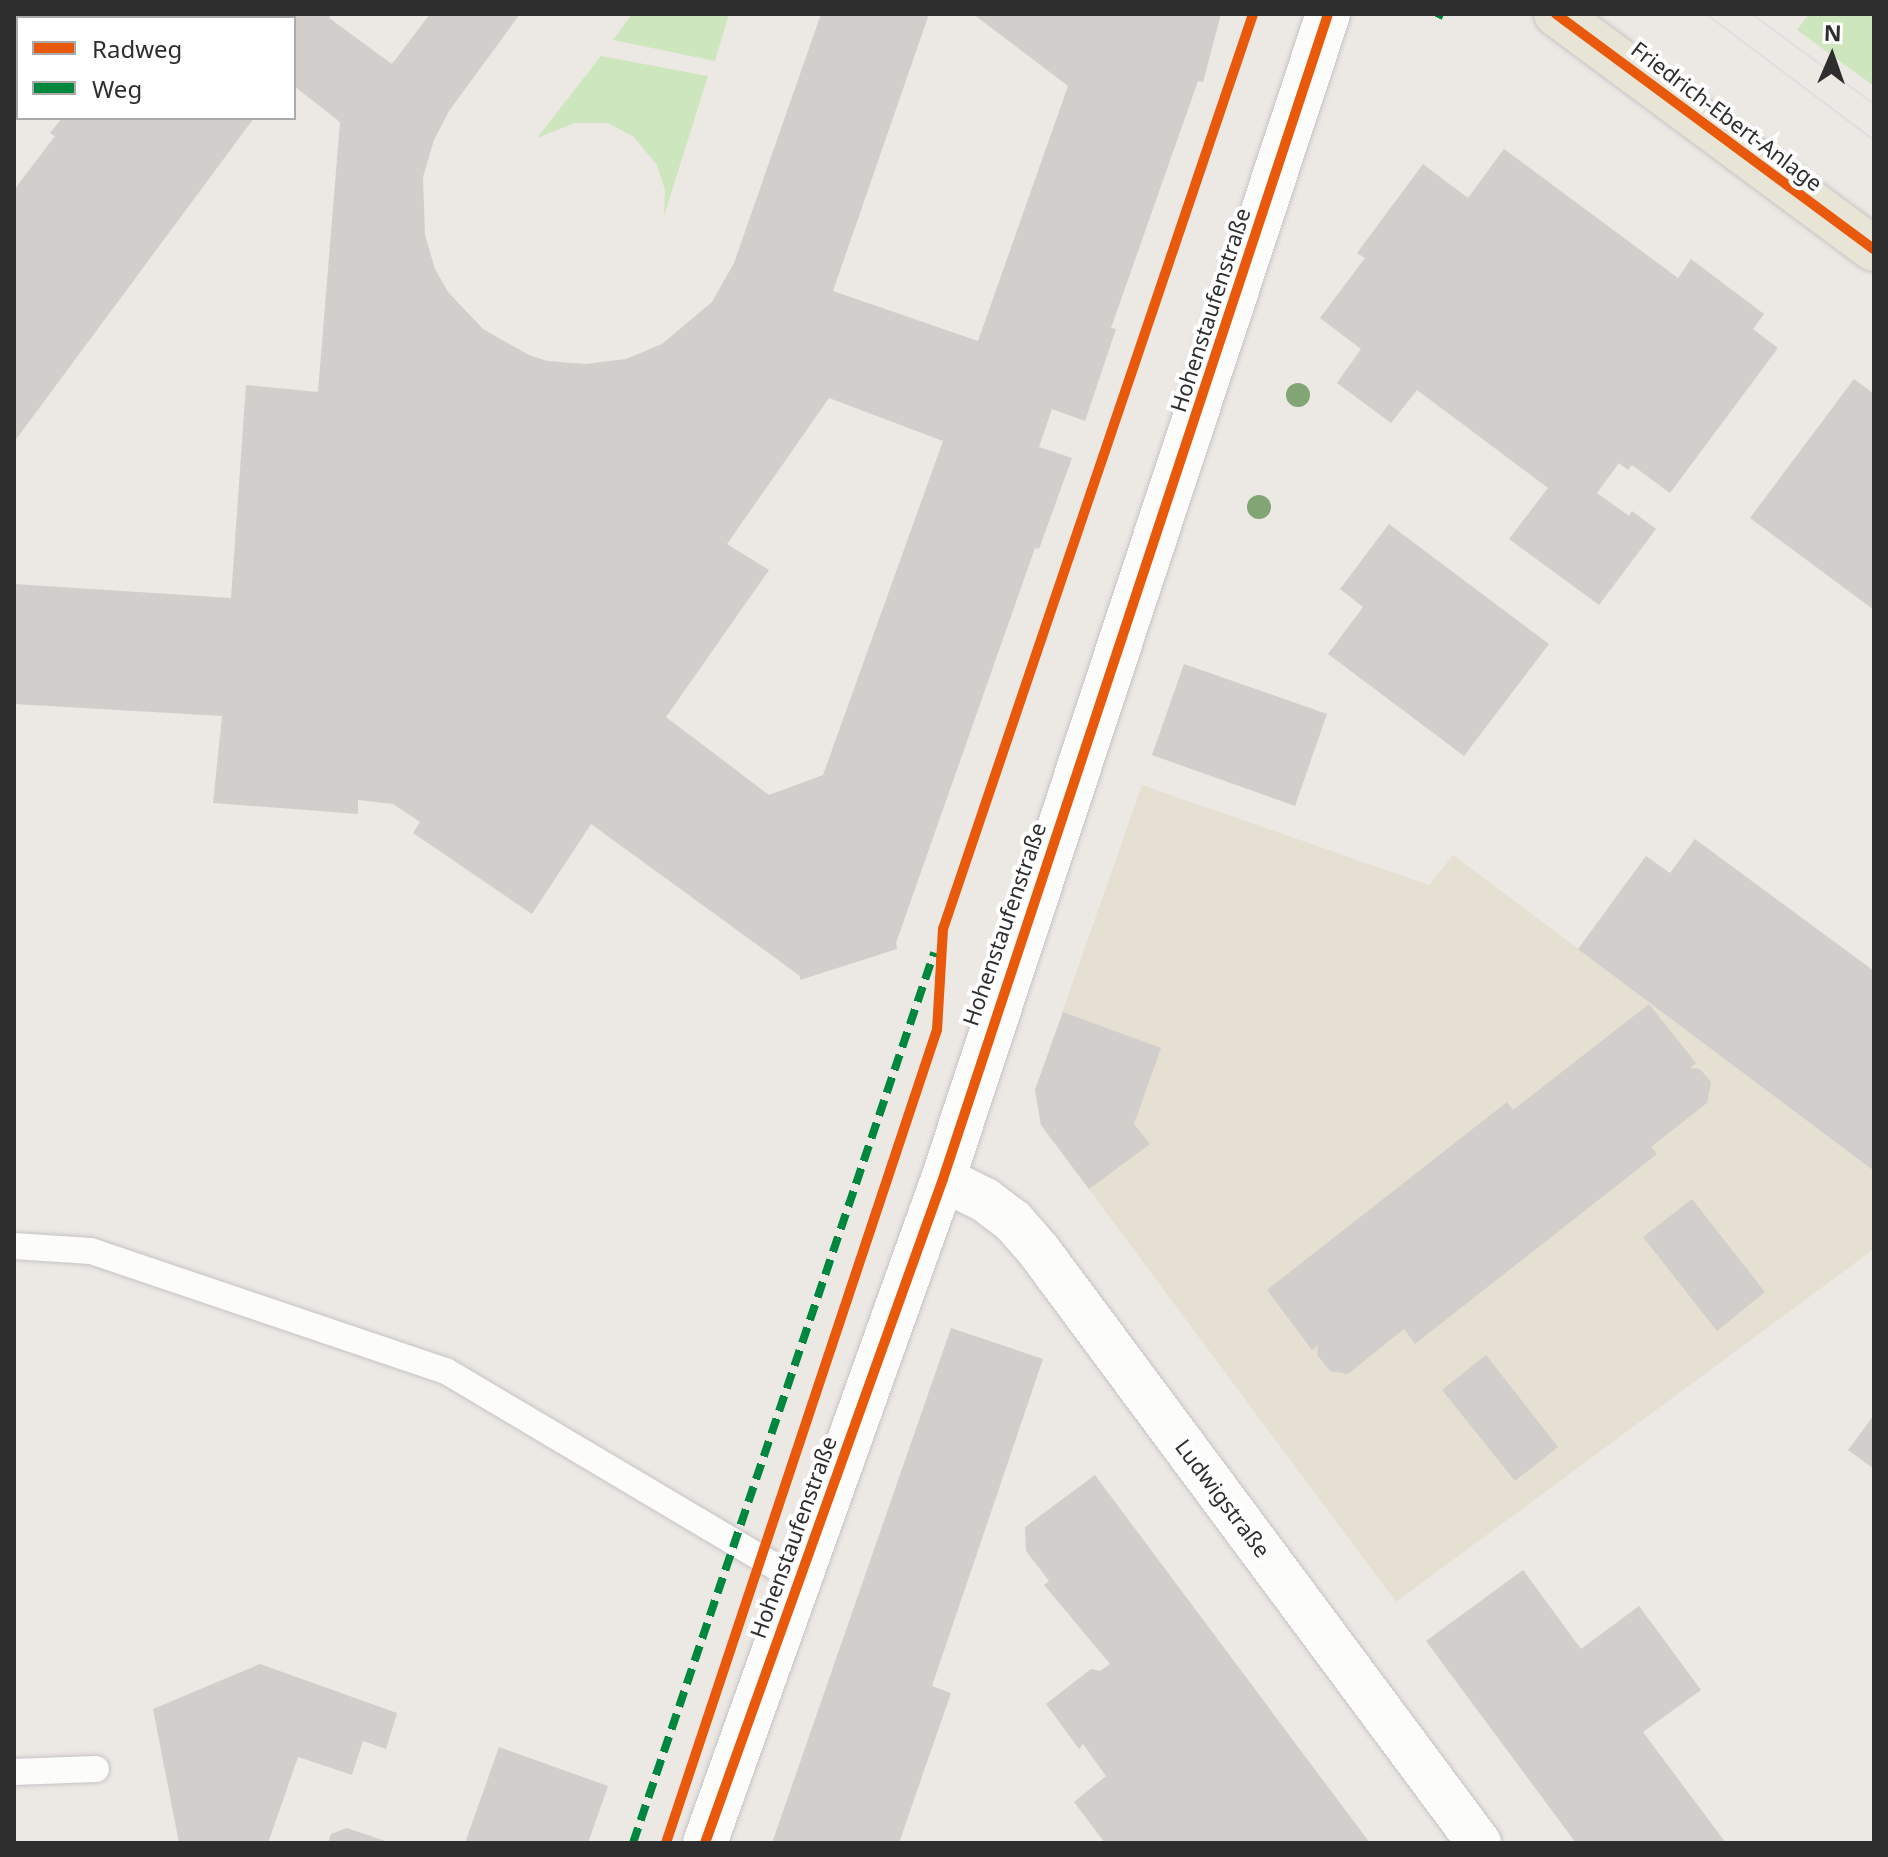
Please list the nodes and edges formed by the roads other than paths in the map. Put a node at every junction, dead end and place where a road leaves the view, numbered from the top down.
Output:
1 (1328, 14) edge
2 (1556, 14) edge
3 (1874, 249) edge
4 (943, 1179) junction
5 (14, 1246) edge
6 (799, 1581) junction
7 (96, 1769) dead end
8 (14, 1772) edge
9 (705, 1843) edge
10 (1479, 1843) edge

1 - 4 main road, Hohenstaufenstraße
2 - 3 main road, Friedrich-Ebert-Anlage
4 - 6 main road, Hohenstaufenstraße
4 - 10 main road, Ludwigstraße
5 - 6 lane
6 - 9 main road, Hohenstaufenstraße
7 - 8 lane

